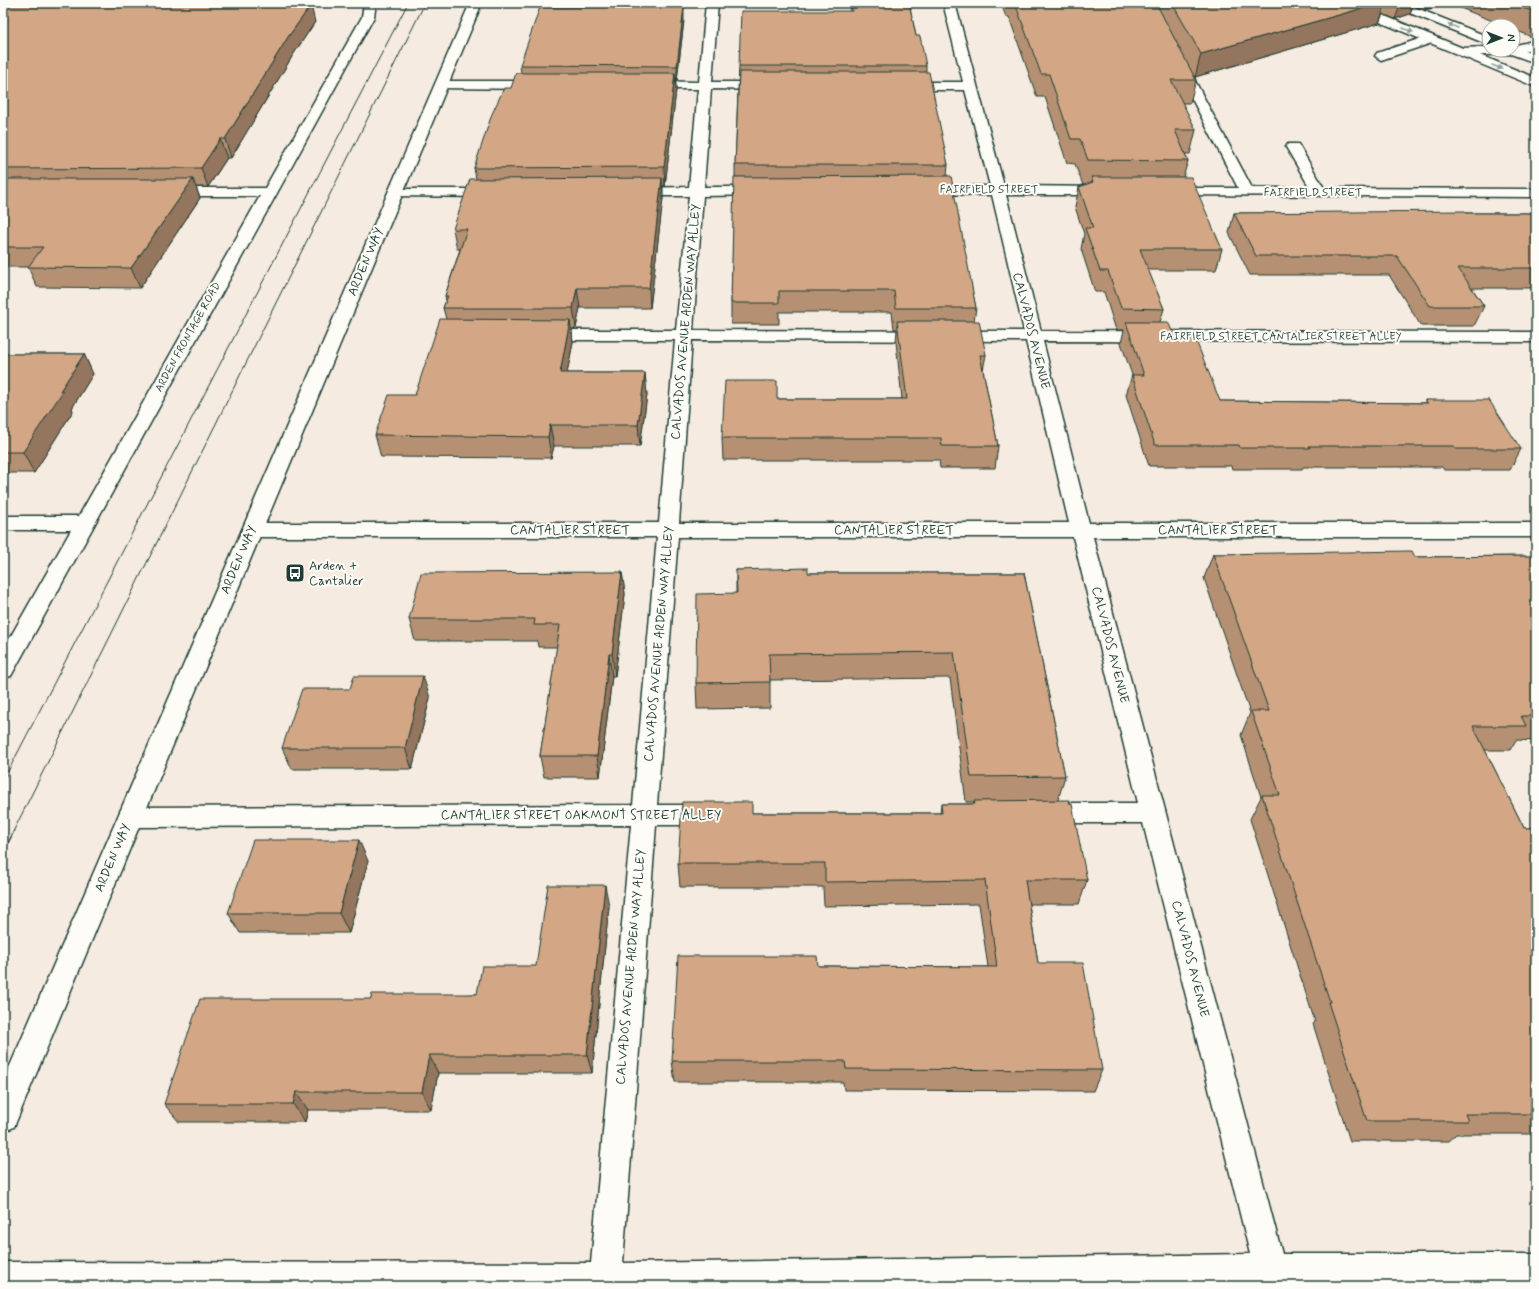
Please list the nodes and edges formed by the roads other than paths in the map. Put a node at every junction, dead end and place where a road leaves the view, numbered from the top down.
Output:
1 (370, 3) edge
2 (476, 3) edge
3 (712, 3) edge
4 (949, 3) edge
5 (1342, 3) edge
6 (1394, 3) edge
7 (1481, 38) edge
8 (1431, 39) junction
9 (1536, 44) edge
10 (1521, 48) edge
11 (1481, 51) edge
12 (1174, 52) edge
13 (1461, 52) junction
14 (1521, 53) edge
15 (1381, 56) dead end
16 (1536, 59) edge
17 (1536, 83) edge
18 (441, 85) junction
19 (550, 85) edge
20 (636, 85) edge
21 (706, 86) junction
22 (783, 86) edge
23 (892, 86) edge
24 (970, 86) junction
25 (1293, 147) dead end
26 (909, 190) edge
27 (998, 190) junction
28 (776, 191) edge
29 (1121, 191) edge
30 (152, 192) edge
31 (270, 192) junction
32 (618, 192) edge
33 (697, 192) junction
34 (1152, 192) edge
35 (1247, 192) junction
36 (395, 193) junction
37 (509, 193) edge
38 (1320, 193) junction
39 (1536, 193) edge
40 (528, 335) edge
41 (684, 336) junction
42 (1032, 336) junction
43 (1536, 338) edge
44 (3, 523) edge
45 (83, 523) junction
46 (252, 530) junction
47 (668, 530) junction
48 (1081, 530) junction
49 (1536, 530) edge
50 (3, 670) edge
51 (1153, 813) junction
52 (1018, 814) edge
53 (644, 815) junction
54 (734, 815) edge
55 (130, 817) junction
56 (3, 1117) edge
57 (1536, 1270) edge
58 (3, 1278) edge
59 (1272, 1278) edge
60 (605, 1282) edge

1 - 31 street, ARDEN FRONTAGE ROAD
2 - 18 street, ARDEN WAY
3 - 21 street, CALVADOS AVENUE ARDEN WAY ALLEY
4 - 24 street, CALVADOS AVENUE
5 -> 8 street
7 -> 6 street
8 - 13 street
8 - 15 street
9 - 10 street
11 - 13 street
12 - 35 street
13 -> 17 street
14 - 16 street
18 - 19 street
18 - 36 street, ARDEN WAY
20 - 21 street
21 - 22 street
21 - 33 street, CALVADOS AVENUE ARDEN WAY ALLEY
23 - 24 street
24 - 27 street, CALVADOS AVENUE
25 - 38 street
26 - 27 street, FAIRFIELD STREET
27 - 29 street, FAIRFIELD STREET
27 - 42 street, CALVADOS AVENUE
28 - 33 street
30 - 31 street
31 - 45 street, ARDEN FRONTAGE ROAD
32 - 33 street
33 - 41 street, CALVADOS AVENUE ARDEN WAY ALLEY
34 - 35 street, FAIRFIELD STREET
35 - 38 street, FAIRFIELD STREET
36 - 37 street
36 - 46 street, ARDEN WAY
38 - 39 street, FAIRFIELD STREET
40 - 41 street, FAIRFIELD STREET CANTALIER STREET ALLEY
41 - 42 street, FAIRFIELD STREET CANTALIER STREET ALLEY
41 - 47 street, CALVADOS AVENUE ARDEN WAY ALLEY
42 - 43 street, FAIRFIELD STREET CANTALIER STREET ALLEY
42 - 48 street, CALVADOS AVENUE
44 - 45 street
45 - 50 street, ARDEN FRONTAGE ROAD
46 - 47 street, CANTALIER STREET
46 - 55 street, ARDEN WAY
47 - 48 street, CANTALIER STREET
47 - 53 street, CALVADOS AVENUE ARDEN WAY ALLEY
48 - 49 street, CANTALIER STREET
48 - 51 street, CALVADOS AVENUE
51 - 52 street
51 - 59 street, CALVADOS AVENUE
53 - 54 street, CANTALIER STREET OAKMONT STREET ALLEY
53 - 55 street, CANTALIER STREET OAKMONT STREET ALLEY
53 - 60 street, CALVADOS AVENUE ARDEN WAY ALLEY
55 - 56 street, ARDEN WAY
57 - 59 street
58 - 60 street
59 - 60 street

